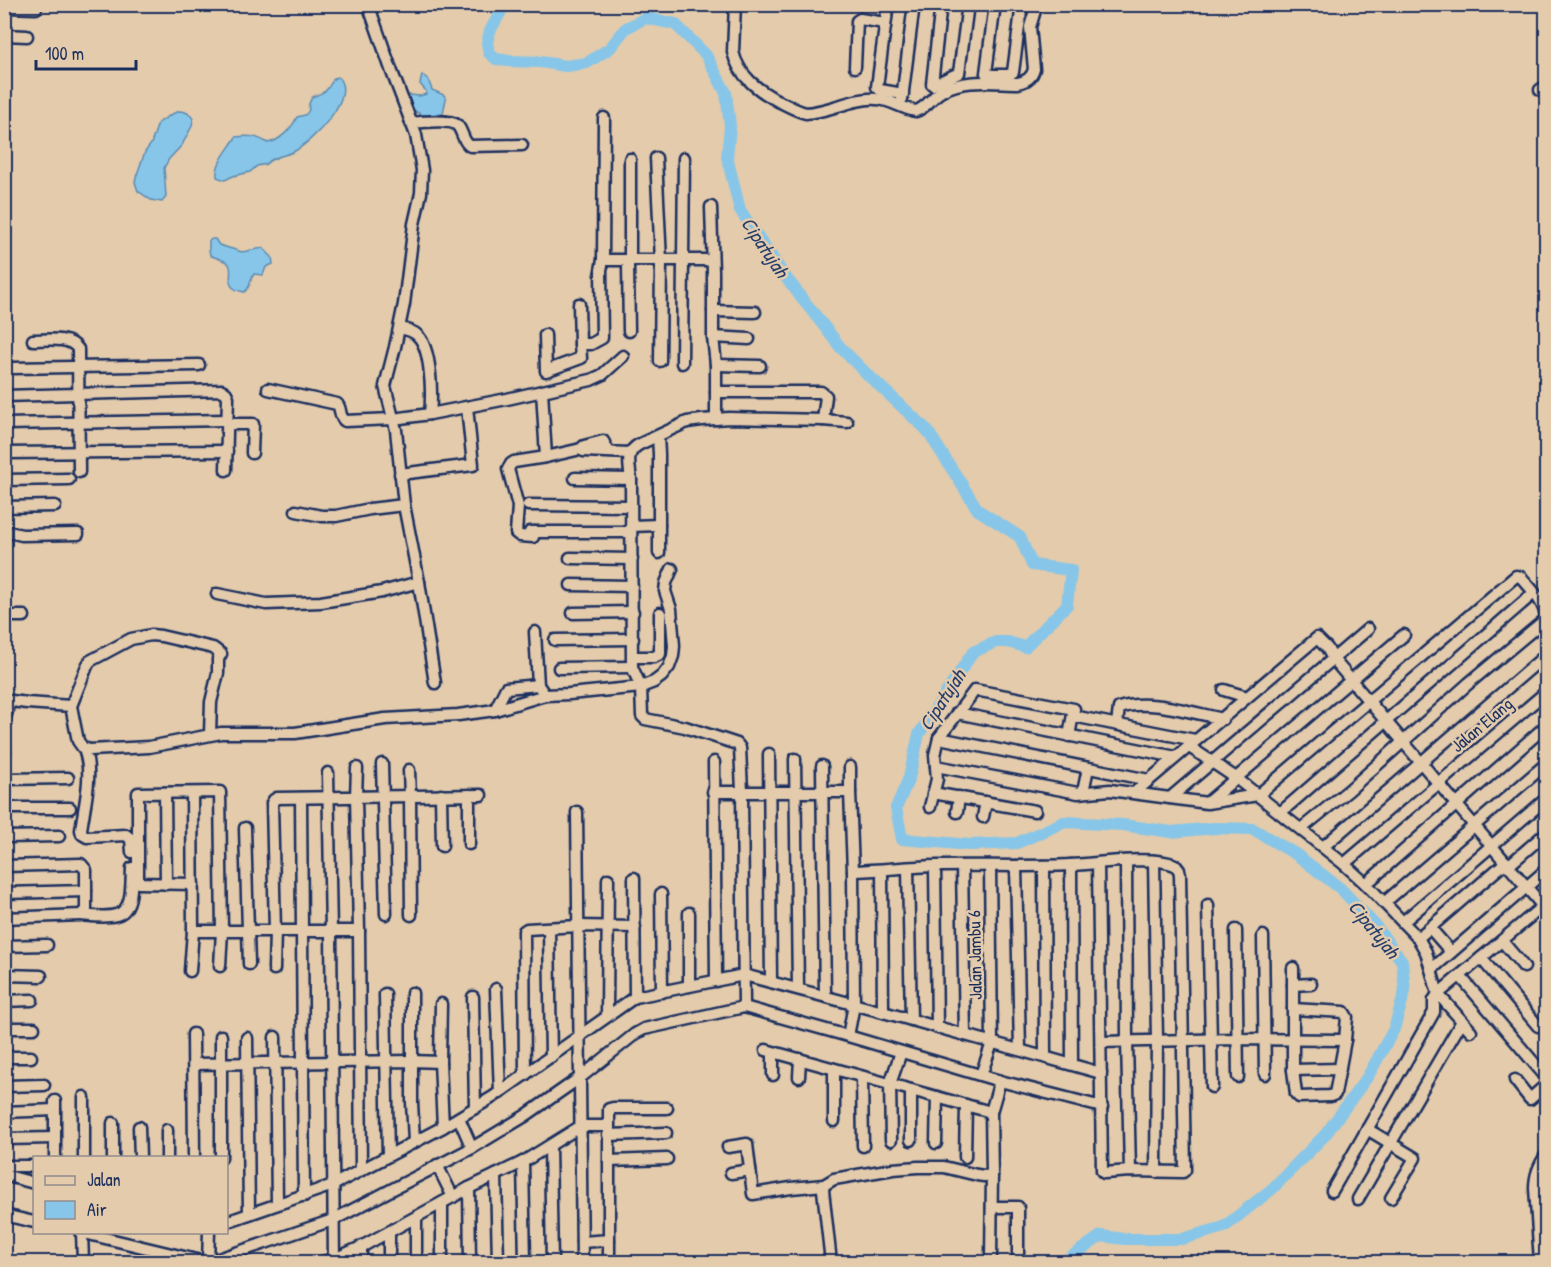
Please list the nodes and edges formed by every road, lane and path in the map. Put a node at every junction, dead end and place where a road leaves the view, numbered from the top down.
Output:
1 (368, 4) edge
2 (735, 4) edge
3 (888, 4) edge
4 (915, 4) edge
5 (941, 4) edge
6 (968, 4) edge
7 (995, 4) edge
8 (1022, 4) edge
9 (1037, 4) edge
10 (4, 7) edge
11 (36, 8) dead end
12 (885, 22) junction
13 (4, 35) edge
14 (27, 36) dead end
15 (855, 67) dead end
16 (604, 118) dead end
17 (411, 123) junction
18 (522, 145) dead end
19 (656, 158) dead end
20 (684, 158) dead end
21 (630, 159) dead end
22 (711, 207) dead end
23 (603, 260) junction
24 (630, 260) junction
25 (684, 260) junction
26 (661, 261) junction
27 (712, 262) junction
28 (579, 304) dead end
29 (713, 311) junction
30 (755, 312) dead end
31 (399, 328) junction
32 (629, 331) dead end
33 (545, 335) dead end
34 (712, 337) junction
35 (749, 339) dead end
36 (33, 340) dead end
37 (580, 344) junction
38 (623, 356) dead end
39 (660, 361) dead end
40 (682, 363) dead end
41 (199, 365) dead end
42 (716, 365) junction
43 (760, 366) dead end
44 (78, 367) junction
45 (11, 368) dead end
46 (268, 389) dead end
47 (542, 391) junction
48 (716, 392) junction
49 (79, 394) junction
50 (4, 396) edge
51 (467, 407) junction
52 (430, 414) junction
53 (393, 419) junction
54 (716, 419) junction
55 (823, 420) junction
56 (227, 422) junction
57 (847, 422) dead end
58 (79, 423) junction
59 (4, 424) edge
60 (658, 436) junction
61 (227, 451) junction
62 (79, 452) junction
63 (4, 453) edge
64 (252, 453) dead end
65 (629, 453) junction
66 (546, 457) junction
67 (226, 470) dead end
68 (80, 472) dead end
69 (400, 474) junction
70 (575, 478) dead end
71 (69, 479) dead end
72 (631, 479) junction
73 (4, 480) edge
74 (404, 505) junction
75 (528, 505) dead end
76 (55, 506) dead end
77 (631, 506) junction
78 (4, 507) edge
79 (296, 511) dead end
80 (659, 525) junction
81 (631, 529) junction
82 (4, 531) edge
83 (78, 534) dead end
84 (659, 553) dead end
85 (570, 558) dead end
86 (632, 559) junction
87 (672, 569) dead end
88 (419, 582) junction
89 (572, 585) dead end
90 (632, 586) junction
91 (1534, 593) junction
92 (217, 594) dead end
93 (633, 612) junction
94 (573, 613) dead end
95 (660, 613) dead end
96 (4, 616) edge
97 (24, 616) dead end
98 (1546, 617) edge
99 (1368, 629) dead end
100 (535, 632) dead end
101 (1404, 635) dead end
102 (633, 639) junction
103 (555, 640) dead end
104 (1546, 655) edge
105 (1335, 657) junction
106 (632, 662) junction
107 (559, 668) dead end
108 (1352, 678) junction
109 (435, 683) dead end
110 (538, 685) junction
111 (641, 687) junction
112 (1224, 690) dead end
113 (1546, 692) edge
114 (545, 695) junction
115 (1247, 697) junction
116 (1370, 699) junction
117 (8, 700) edge
118 (71, 706) junction
119 (495, 710) junction
120 (957, 713) junction
121 (1073, 716) junction
122 (1223, 719) junction
123 (1388, 720) junction
124 (4, 721) edge
125 (1117, 724) junction
126 (1546, 726) edge
127 (210, 734) junction
128 (1069, 736) junction
129 (939, 738) junction
130 (1406, 741) junction
131 (1192, 743) junction
132 (90, 750) junction
133 (769, 754) dead end
134 (1176, 757) junction
135 (795, 759) dead end
136 (1423, 761) junction
137 (714, 762) dead end
138 (1212, 762) junction
139 (382, 764) dead end
140 (1546, 764) edge
141 (822, 765) dead end
142 (936, 766) junction
143 (850, 767) dead end
144 (357, 768) dead end
145 (1088, 768) junction
146 (409, 770) dead end
147 (328, 773) dead end
148 (68, 778) dead end
149 (1236, 778) junction
150 (4, 779) edge
151 (1149, 780) junction
152 (1441, 782) junction
153 (742, 791) junction
154 (769, 791) junction
155 (713, 792) junction
156 (795, 792) junction
157 (822, 792) junction
158 (850, 792) junction
159 (1083, 792) junction
160 (165, 793) junction
161 (192, 793) junction
162 (933, 793) junction
163 (1134, 793) junction
164 (441, 795) junction
165 (1258, 795) junction
166 (356, 797) junction
167 (383, 797) junction
168 (410, 797) junction
169 (959, 797) junction
170 (300, 798) junction
171 (328, 798) junction
172 (1170, 798) junction
173 (1546, 799) edge
174 (986, 802) junction
175 (1207, 803) junction
176 (1459, 803) junction
177 (930, 807) dead end
178 (4, 808) edge
179 (70, 808) dead end
180 (1035, 811) dead end
181 (577, 812) dead end
182 (957, 812) dead end
183 (1280, 813) junction
184 (983, 817) dead end
185 (1476, 824) junction
186 (245, 828) dead end
187 (1301, 829) junction
188 (1546, 833) edge
189 (59, 836) dead end
190 (4, 837) edge
191 (469, 844) dead end
192 (1494, 844) junction
193 (441, 846) dead end
194 (1323, 847) junction
195 (1126, 861) junction
196 (1154, 861) junction
197 (1098, 863) junction
198 (1509, 863) junction
199 (1344, 864) junction
200 (1071, 865) junction
201 (4, 866) edge
202 (962, 866) junction
203 (990, 866) junction
204 (1016, 866) junction
205 (1044, 866) junction
206 (935, 867) junction
207 (908, 868) junction
208 (882, 870) junction
209 (1546, 870) edge
210 (853, 871) junction
211 (634, 878) dead end
212 (608, 879) dead end
213 (166, 884) junction
214 (1366, 884) junction
215 (193, 885) junction
216 (1529, 885) junction
217 (86, 891) junction
218 (4, 893) edge
219 (661, 894) dead end
220 (1384, 903) junction
221 (1208, 905) dead end
222 (1545, 906) edge
223 (689, 913) dead end
224 (386, 914) dead end
225 (81, 915) junction
226 (411, 915) dead end
227 (4, 918) edge
228 (1403, 922) junction
229 (578, 926) junction
230 (607, 926) junction
231 (635, 927) junction
232 (1430, 928) junction
233 (549, 929) junction
234 (1236, 930) dead end
235 (194, 931) junction
236 (275, 931) junction
237 (331, 931) junction
238 (359, 931) junction
239 (222, 932) junction
240 (249, 932) junction
241 (302, 932) junction
242 (1263, 936) dead end
243 (1418, 938) junction
244 (1502, 941) junction
245 (47, 945) dead end
246 (4, 946) edge
247 (1452, 952) junction
248 (1480, 958) junction
249 (249, 964) dead end
250 (220, 966) dead end
251 (1293, 968) dead end
252 (1524, 968) dead end
253 (274, 969) dead end
254 (1432, 969) junction
255 (190, 971) dead end
256 (4, 975) edge
257 (744, 975) junction
258 (41, 976) dead end
259 (1460, 976) junction
260 (716, 981) junction
261 (771, 982) junction
262 (1311, 984) dead end
263 (1293, 985) junction
264 (689, 986) junction
265 (496, 989) dead end
266 (798, 989) junction
267 (662, 992) junction
268 (412, 993) dead end
269 (385, 994) dead end
270 (1438, 994) junction
271 (825, 996) junction
272 (473, 997) dead end
273 (635, 998) junction
274 (32, 1000) dead end
275 (4, 1001) edge
276 (441, 1004) dead end
277 (854, 1005) junction
278 (744, 1007) junction
279 (1293, 1009) junction
280 (883, 1012) junction
281 (607, 1016) junction
282 (911, 1020) junction
283 (1462, 1021) junction
284 (1538, 1026) dead end
285 (4, 1028) edge
286 (34, 1028) dead end
287 (938, 1028) junction
288 (1471, 1031) dead end
289 (194, 1034) dead end
290 (965, 1035) junction
291 (221, 1036) dead end
292 (848, 1036) junction
293 (275, 1037) dead end
294 (580, 1037) junction
295 (248, 1038) dead end
296 (1294, 1038) junction
297 (1183, 1039) junction
298 (1212, 1039) junction
299 (1237, 1039) junction
300 (1265, 1039) junction
301 (1157, 1040) junction
302 (1345, 1040) junction
303 (1127, 1041) junction
304 (1101, 1042) junction
305 (992, 1043) junction
306 (1020, 1050) junction
307 (901, 1052) junction
308 (4, 1057) edge
309 (31, 1057) dead end
310 (551, 1057) junction
311 (1045, 1058) junction
312 (800, 1059) junction
313 (412, 1061) junction
314 (361, 1062) junction
315 (386, 1062) junction
316 (440, 1062) junction
317 (276, 1063) junction
318 (303, 1063) junction
319 (331, 1063) junction
320 (194, 1064) junction
321 (221, 1064) junction
322 (248, 1064) junction
323 (1072, 1064) junction
324 (834, 1069) junction
325 (1340, 1069) junction
326 (1293, 1070) junction
327 (1101, 1073) junction
328 (1265, 1074) dead end
329 (525, 1075) junction
330 (773, 1075) dead end
331 (981, 1075) junction
332 (581, 1077) junction
333 (799, 1077) dead end
334 (862, 1077) junction
335 (1238, 1077) dead end
336 (1546, 1077) edge
337 (1515, 1080) dead end
338 (1000, 1082) junction
339 (890, 1084) junction
340 (44, 1085) dead end
341 (1546, 1085) edge
342 (4, 1086) edge
343 (1212, 1087) dead end
344 (911, 1090) junction
345 (500, 1093) junction
346 (84, 1097) dead end
347 (937, 1097) junction
348 (966, 1105) junction
349 (1102, 1107) junction
350 (475, 1108) junction
351 (667, 1108) dead end
352 (4, 1112) edge
353 (991, 1112) junction
354 (459, 1118) junction
355 (834, 1121) dead end
356 (113, 1123) dead end
357 (581, 1126) junction
358 (139, 1127) dead end
359 (442, 1127) junction
360 (1367, 1129) junction
361 (167, 1130) dead end
362 (608, 1130) junction
363 (666, 1133) dead end
364 (55, 1138) junction
365 (4, 1139) edge
366 (891, 1140) dead end
367 (911, 1140) dead end
368 (414, 1142) junction
369 (936, 1143) dead end
370 (1391, 1143) junction
371 (550, 1146) junction
372 (862, 1146) dead end
373 (728, 1147) dead end
374 (472, 1148) junction
375 (1546, 1155) edge
376 (55, 1156) edge
377 (84, 1156) edge
378 (113, 1156) edge
379 (140, 1156) edge
380 (167, 1156) edge
381 (194, 1156) edge
382 (221, 1156) edge
383 (388, 1156) junction
384 (965, 1157) dead end
385 (667, 1160) dead end
386 (609, 1161) junction
387 (523, 1162) junction
388 (437, 1165) junction
389 (4, 1166) edge
390 (33, 1166) edge
391 (361, 1170) junction
392 (750, 1170) junction
393 (1130, 1172) junction
394 (1156, 1172) junction
395 (731, 1173) dead end
396 (992, 1174) junction
397 (4, 1175) edge
398 (496, 1175) junction
399 (33, 1183) edge
400 (333, 1185) junction
401 (824, 1185) junction
402 (469, 1188) junction
403 (1332, 1191) dead end
404 (304, 1196) junction
405 (453, 1197) junction
406 (1391, 1198) dead end
407 (1358, 1199) dead end
408 (442, 1203) junction
409 (277, 1204) junction
410 (992, 1207) junction
411 (249, 1214) junction
412 (4, 1215) edge
413 (416, 1218) junction
414 (333, 1220) junction
415 (228, 1221) edge
416 (33, 1222) edge
417 (389, 1232) junction
418 (82, 1234) edge
419 (86, 1234) edge
420 (209, 1234) edge
421 (609, 1240) junction
422 (582, 1242) junction
423 (361, 1247) junction
424 (1018, 1253) dead end
425 (991, 1257) dead end
426 (334, 1261) edge
427 (208, 1262) edge
428 (83, 1263) edge
429 (322, 1263) edge
430 (361, 1263) edge
431 (389, 1263) edge
432 (416, 1263) edge
433 (442, 1263) edge
434 (470, 1263) edge
435 (498, 1263) edge
436 (525, 1263) edge
437 (552, 1263) edge
438 (582, 1263) edge
439 (609, 1263) edge
440 (831, 1263) edge
441 (1540, 1263) edge

1 - 17 street
2 - 9 street
3 - 12 street
4 - 12 street
5 - 6 street
7 - 8 street
10 - 11 street
12 - 15 street
13 - 14 street
16 - 23 street
17 - 18 street
17 - 31 street
19 - 26 street
20 - 25 street
21 - 24 street
22 - 27 street
23 - 24 street
23 - 37 street
24 - 26 street
24 - 32 street
25 - 26 street
25 - 27 street
25 - 40 street
26 - 39 street
27 - 29 street
28 - 37 street
29 - 30 street
29 - 34 street
31 - 52 street
31 - 53 street
33 - 37 street
34 - 35 street
34 - 42 street
36 - 44 street
38 - 47 street
41 - 44 street
42 - 43 street
42 - 48 street
44 - 45 street
44 - 49 street
46 - 53 street
47 - 51 street
47 - 66 street
48 - 54 street
48 - 55 street
49 - 50 street
49 - 56 street
49 - 58 street
51 - 52 street
51 - 69 street
52 - 53 street
53 - 69 street
54 - 55 street
54 - 60 street
55 - 57 street
56 - 58 street
56 - 61 street
56 - 64 street
58 - 59 street
58 - 62 street
60 - 65 street
60 - 80 street
61 - 62 street
61 - 67 street
62 - 63 street
62 - 68 street
65 - 66 street
65 - 72 street
66 - 81 street
69 - 74 street
70 - 72 street
71 - 73 street
72 - 77 street
74 - 79 street
74 - 88 street
75 - 77 street
76 - 78 street
77 - 81 street
80 - 81 street
80 - 84 street
81 - 86 street
82 - 83 street
85 - 86 street
86 - 90 street
87 - 111 street
88 - 92 street
88 - 109 street
89 - 90 street
90 - 93 street
91 - 98 street
91 - 116 street
91 - 123 street
93 - 94 street
93 - 102 street
95 - 106 street
96 - 97 street
98 - 130 street
99 - 105 street
100 - 110 street
101 - 108 street
102 - 103 street
102 - 106 street
104 - 136 street
105 - 108 street
105 - 115 street
105 - 138 street
106 - 107 street
106 - 111 street
108 - 116 street
108 - 149 street
110 - 114 street
110 - 119 street
111 - 114 street
111 - 153 street
112 - 115 street
113 - 152 street, Jalan Elang
114 - 119 street
115 - 122 street
116 - 123 street
116 - 165 street
117 - 118 street
117 - 124 street
118 - 127 street
118 - 132 street
119 - 127 street
120 - 121 street
120 - 128 street
120 - 129 street
121 - 125 street
121 - 128 street
122 - 125 street
122 - 131 street
123 - 130 street
123 - 183 street
125 - 131 street
126 - 176 street
127 - 132 street
128 - 134 street
129 - 142 street
129 - 145 street
130 - 136 street
130 - 187 street
131 - 134 street
131 - 138 street
132 - 225 street
133 - 154 street
134 - 151 street
135 - 156 street
136 - 152 street
136 - 194 street
137 - 155 street
138 - 149 street
138 - 172 street
139 - 167 street
140 - 185 street
141 - 157 street
142 - 159 street
142 - 162 street
143 - 158 street
144 - 166 street
145 - 151 street
145 - 159 street
146 - 168 street
147 - 171 street
148 - 150 street
149 - 165 street
149 - 175 street
151 - 163 street
152 - 176 street
152 - 199 street, Jalan Elang
153 - 154 street
153 - 155 street
153 - 257 street
154 - 156 street
154 - 261 street
155 - 260 street
156 - 157 street
156 - 266 street
157 - 158 street
157 - 271 street
158 - 210 street
159 - 163 street
160 - 161 street
160 - 213 street
160 - 213 street
161 - 215 street
161 - 239 street
162 - 169 street
162 - 177 street
163 - 172 street
164 - 168 street
164 - 191 street
164 - 193 street
165 - 175 street
165 - 183 street
166 - 167 street
166 - 171 street
166 - 238 street
167 - 168 street
167 - 224 street
168 - 226 street
169 - 174 street
169 - 182 street
170 - 171 street
170 - 236 street
170 - 241 street
171 - 237 street
172 - 175 street
173 - 192 street
174 - 180 street
174 - 184 street
176 - 185 street
176 - 214 street
178 - 179 street
181 - 229 street
183 - 187 street
185 - 192 street
185 - 220 street
186 - 240 street
187 - 194 street
188 - 198 street
189 - 190 street
192 - 198 street
192 - 228 street
194 - 199 street
195 - 196 street
195 - 197 street
195 - 303 street
196 - 297 street
196 - 301 street
197 - 200 street
197 - 304 street
198 - 216 street
198 - 232 street
199 - 214 street
200 - 205 street
200 - 323 street
201 - 217 street
202 - 203 street
202 - 206 street
202 - 290 street
203 - 204 street
203 - 305 street, Jalan Jambu 6
204 - 205 street
204 - 306 street
205 - 311 street
206 - 207 street
206 - 287 street
207 - 208 street
207 - 282 street
208 - 210 street
208 - 280 street
209 - 216 street
210 - 277 street
211 - 231 street
212 - 230 street
213 - 215 street
214 - 220 street
215 - 235 street
216 - 222 street
216 - 247 street
217 - 218 street
217 - 225 street
219 - 267 street
220 - 228 street
221 - 298 street
222 - 244 street
223 - 264 street
225 - 227 street
228 - 243 street
229 - 230 street
229 - 233 street
229 - 294 street
230 - 231 street
230 - 281 street
231 - 273 street
232 - 243 street
232 - 247 street
233 - 310 street
233 - 329 street
234 - 299 street
235 - 239 street
235 - 255 street
236 - 240 street
236 - 241 street
236 - 253 street
237 - 238 street
237 - 241 street
237 - 319 street
238 - 314 street
239 - 240 street
239 - 250 street
240 - 249 street
241 - 318 street
242 - 300 street
243 - 254 street
244 - 248 street
244 - 252 street
245 - 246 street
247 - 254 street
248 - 259 street
248 - 284 street
251 - 263 street
254 - 270 street
256 - 258 street
257 - 260 street
257 - 261 street
257 - 278 street
259 - 270 street
259 - 336 street
260 - 264 street
261 - 266 street
262 - 263 street
263 - 279 street
264 - 267 street
265 - 345 street
266 - 271 street
267 - 273 street
268 - 313 street
269 - 315 street
270 - 283 street
270 - 360 street
271 - 277 street
272 - 350 street
273 - 281 street
274 - 275 street
276 - 316 street
277 - 280 street
277 - 292 street
278 - 292 street
278 - 332 street
279 - 296 street
279 - 302 street
280 - 282 street
281 - 294 street
282 - 287 street
283 - 288 street
283 - 370 street
285 - 286 street
287 - 290 street
289 - 320 street
290 - 305 street
291 - 321 street
292 - 307 street
293 - 317 street
294 - 310 street
294 - 332 street
295 - 322 street
296 - 300 street
296 - 302 street
296 - 326 street
297 - 298 street
297 - 301 street
297 - 394 street
298 - 299 street
298 - 343 street
299 - 300 street
299 - 335 street
300 - 328 street
301 - 303 street
301 - 394 street
302 - 325 street
303 - 304 street
303 - 393 street
304 - 327 street
305 - 306 street
305 - 331 street, Jalan Jambu 6
306 - 311 street
307 - 331 street
307 - 339 street
308 - 309 street
310 - 329 street
311 - 323 street
312 - 324 street
312 - 330 street
312 - 333 street
313 - 315 street
313 - 316 street
313 - 368 street
314 - 315 street
314 - 319 street
314 - 391 street
315 - 383 street
316 - 359 street
317 - 318 street
317 - 322 street
317 - 409 street
318 - 319 street
318 - 404 street
319 - 400 street
320 - 321 street
320 - 381 street
321 - 322 street
321 - 382 street
322 - 411 street
323 - 327 street
324 - 334 street
324 - 355 street
325 - 326 street
325 - 326 street
327 - 349 street
329 - 345 street
331 - 338 street
332 - 357 street
332 - 374 street
334 - 339 street
334 - 372 street
337 - 341 street
338 - 349 street
338 - 353 street
339 - 344 street
339 - 366 street
340 - 342 street
344 - 347 street
344 - 367 street
345 - 350 street
346 - 377 street
347 - 348 street
347 - 369 street
348 - 353 street
348 - 384 street
349 - 393 street
350 - 354 street
351 - 362 street
352 - 364 street
353 - 396 street
354 - 359 street
354 - 374 street
356 - 378 street
357 - 362 street
357 - 371 street
357 - 422 street
358 - 379 street
359 - 368 street
360 - 370 street
360 - 403 street
361 - 380 street
362 - 363 street
362 - 386 street
364 - 365 street
364 - 376 street
368 - 383 street
370 - 406 street
370 - 407 street
371 - 387 street
371 - 437 street
373 - 392 street
374 - 388 street
375 - 441 street
383 - 391 street
385 - 386 street
386 - 421 street
387 - 398 street
387 - 436 street
388 - 405 street
388 - 414 street
389 - 390 street
391 - 400 street
392 - 395 street
392 - 401 street
393 - 394 street
396 - 401 street
396 - 410 street
397 - 399 street
398 - 402 street
398 - 435 street
400 - 404 street
400 - 414 street
401 - 440 street
402 - 405 street
402 - 434 street
404 - 409 street
405 - 408 street
408 - 413 street
408 - 433 street
409 - 411 street
410 - 424 street
410 - 425 street
411 - 415 street
412 - 416 street
413 - 417 street
413 - 432 street
414 - 426 street
414 - 427 street
417 - 423 street
417 - 431 street
418 - 428 street
419 - 427 street
420 - 427 street
421 - 422 street
421 - 439 street
422 - 438 street
423 - 426 street
423 - 430 street
426 - 429 street

